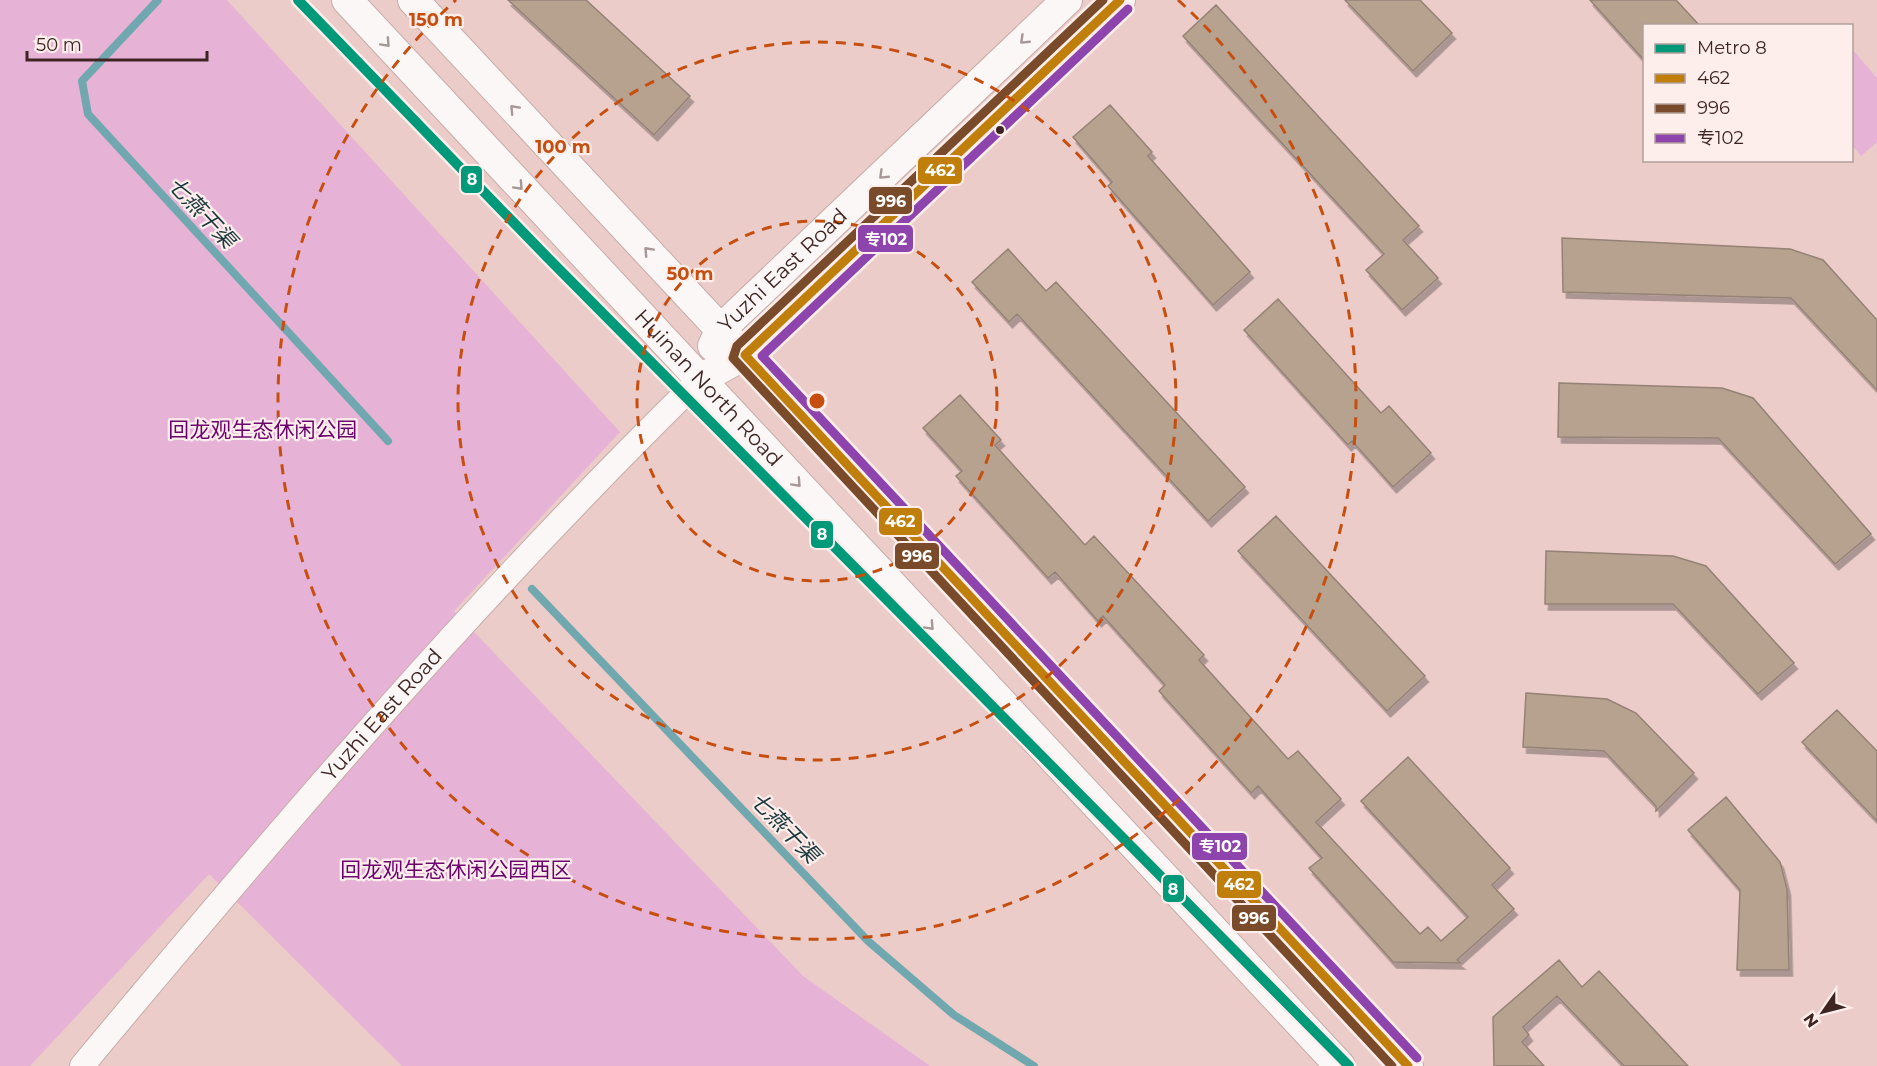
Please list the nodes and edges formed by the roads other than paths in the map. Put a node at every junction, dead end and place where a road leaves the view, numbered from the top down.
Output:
1 (347, 0) edge
2 (413, 0) edge
3 (1067, 0) edge
4 (1120, 0) edge
5 (721, 329) junction
6 (745, 356) junction
7 (700, 379) junction
8 (82, 1066) edge
9 (1340, 1066) edge
10 (1408, 1066) edge

1 -> 7 main road, Huinan North Road
5 -> 2 main road
3 -> 5 main road, Yuzhi East Road
4 - 6 main road, Yuzhi East Road
5 - 6 main road
5 - 7 main road, Yuzhi East Road
6 - 7 main road, Yuzhi East Road
6 - 10 main road
7 - 8 street, Yuzhi East Road
7 -> 9 main road, Huinan North Road

